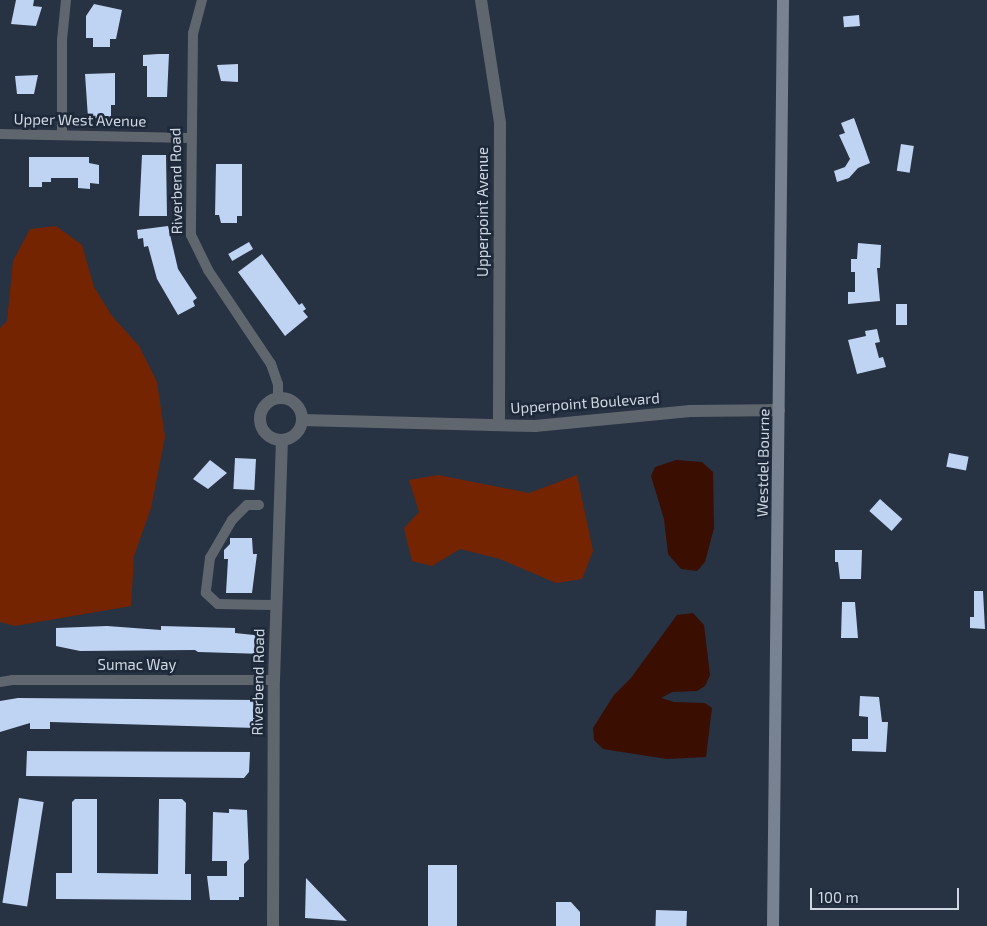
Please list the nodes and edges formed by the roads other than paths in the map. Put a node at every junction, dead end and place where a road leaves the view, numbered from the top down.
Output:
1 (66, 0) edge
2 (202, 0) edge
3 (481, 0) edge
4 (783, 0) edge
5 (0, 134) edge
6 (62, 134) junction
7 (190, 138) junction
8 (278, 398) junction
9 (779, 410) junction
10 (302, 420) junction
11 (499, 425) junction
12 (282, 440) junction
13 (259, 505) dead end
14 (277, 606) junction
15 (274, 680) junction
16 (0, 682) edge
17 (273, 926) edge
18 (773, 926) edge

1 - 6 street
2 - 7 street, Riverbend Road
3 - 11 street, Upperpoint Avenue
4 - 9 main road, Westdel Bourne
5 - 6 street, Upper West Avenue
6 - 7 street, Upper West Avenue
7 - 8 street, Riverbend Road
8 - 10 street
8 - 12 street
9 - 11 street, Upperpoint Boulevard
9 - 18 main road, Westdel Bourne
10 - 11 street, Upperpoint Boulevard
10 - 12 street
12 - 14 street, Riverbend Road
13 - 14 street
14 - 15 street, Riverbend Road
15 - 16 street, Sumac Way
15 - 17 street, Riverbend Road

